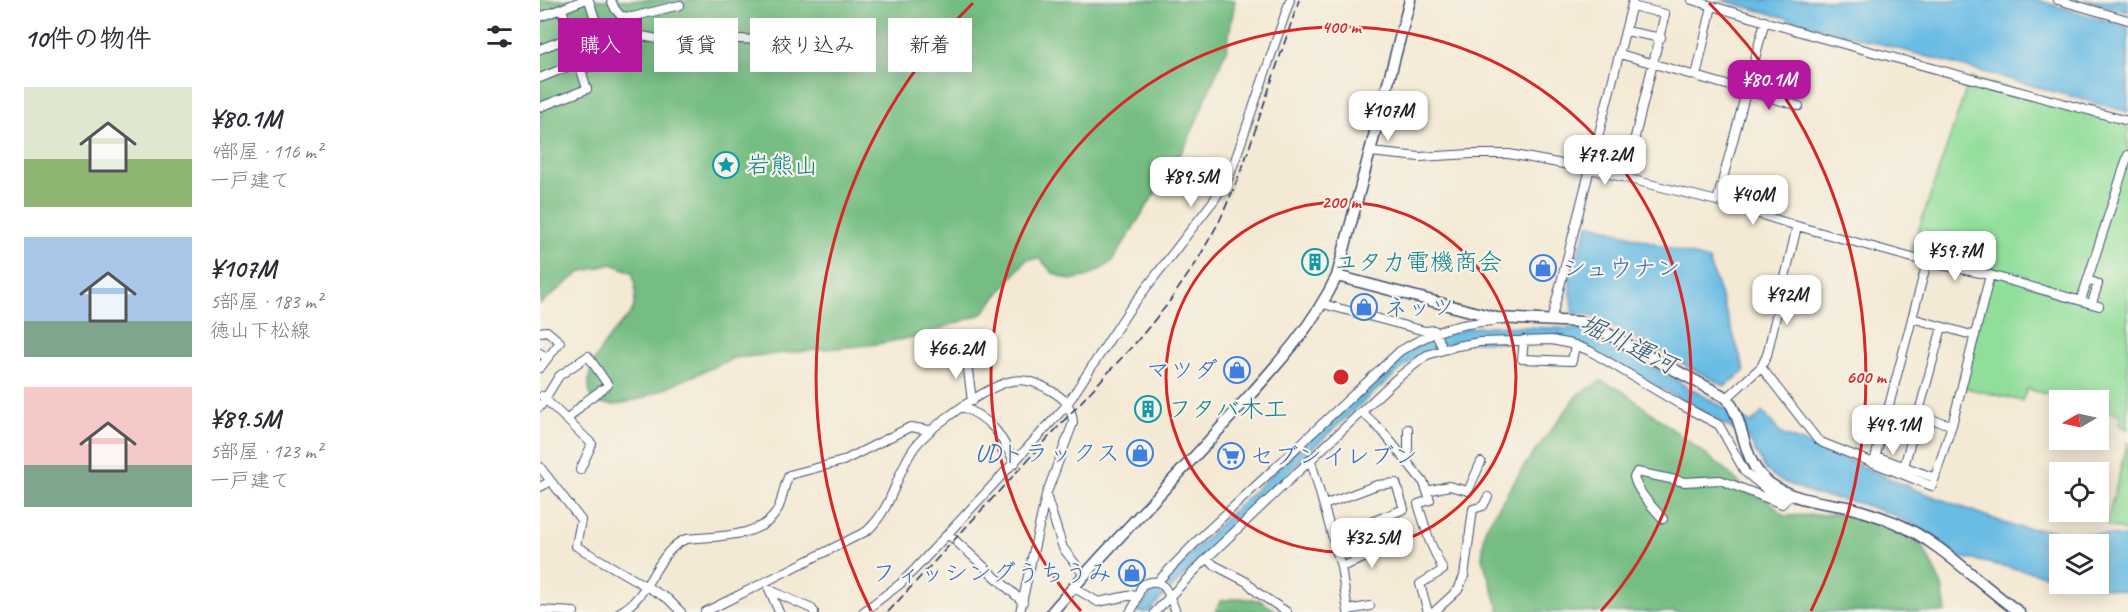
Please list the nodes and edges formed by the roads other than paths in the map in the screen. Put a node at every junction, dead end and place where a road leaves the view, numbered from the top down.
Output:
1 (584, 0) edge
2 (589, 0) edge
3 (611, 0) edge
4 (1290, 0) edge
5 (1410, 0) edge
6 (1692, 0) edge
7 (2058, 0) edge
8 (1633, 3) edge
9 (680, 5) dead end
10 (1712, 6) junction
11 (562, 9) junction
12 (540, 18) edge
13 (565, 18) edge
14 (595, 18) edge
15 (1765, 21) junction
16 (2128, 21) edge
17 (1626, 30) junction
18 (642, 36) edge
19 (1661, 38) junction
20 (750, 40) edge
21 (558, 42) edge
22 (540, 49) edge
23 (1620, 54) junction
24 (1654, 64) junction
25 (560, 72) edge
26 (582, 72) edge
27 (1696, 76) junction
28 (540, 78) edge
29 (1746, 91) junction
30 (1799, 106) dead end
31 (540, 107) edge
32 (2128, 121) edge
33 (1370, 152) junction
34 (2128, 155) edge
35 (1590, 169) junction
36 (1625, 178) junction
37 (1717, 201) junction
38 (1797, 226) junction
39 (1927, 262) junction
40 (1989, 275) junction
41 (1337, 276) junction
42 (2088, 280) junction
43 (2081, 300) junction
44 (1323, 304) junction
45 (1497, 318) junction
46 (1912, 318) junction
47 (1551, 321) junction
48 (1942, 327) junction
49 (540, 332) edge
50 (1437, 332) junction
51 (1975, 336) junction
52 (1524, 340) junction
53 (1575, 345) junction
54 (1443, 348) junction
55 (966, 355) dead end
56 (544, 356) edge
57 (540, 368) edge
58 (1761, 368) junction
59 (542, 396) edge
60 (972, 401) junction
61 (1729, 401) junction
62 (1069, 403) junction
63 (540, 407) edge
64 (963, 407) junction
65 (1889, 409) junction
66 (1362, 412) junction
67 (1919, 416) junction
68 (567, 420) junction
69 (1952, 425) junction
70 (1408, 429) dead end
71 (929, 430) junction
72 (1875, 459) junction
73 (1311, 461) junction
74 (1481, 462) dead end
75 (1015, 464) junction
76 (1408, 465) junction
77 (540, 467) edge
78 (1903, 470) junction
79 (580, 471) dead end
80 (551, 481) junction
81 (540, 487) edge
82 (1427, 491) junction
83 (1046, 495) junction
84 (1788, 496) junction
85 (1488, 497) dead end
86 (1324, 506) junction
87 (1663, 519) dead end
88 (948, 534) junction
89 (1333, 537) junction
90 (1394, 546) dead end
91 (1207, 558) junction
92 (1341, 567) junction
93 (1084, 575) junction
94 (1158, 583) junction
95 (646, 586) junction
96 (768, 586) junction
97 (1073, 587) junction
98 (1138, 594) junction
99 (1170, 595) junction
100 (1023, 602) junction
101 (1370, 606) dead end
102 (540, 610) edge
103 (1348, 611) edge
104 (574, 612) edge
105 (620, 612) edge
106 (681, 612) edge
107 (705, 612) edge
108 (779, 612) edge
109 (814, 612) edge
110 (863, 612) edge
111 (1020, 612) edge
112 (1052, 612) edge
113 (1130, 612) edge
114 (1155, 612) edge
115 (1176, 612) edge
116 (1287, 612) edge
117 (1428, 612) edge
118 (1434, 612) edge
119 (2019, 612) edge

1 - 11 street
2 - 14 street
3 - 9 street
4 - 62 street
5 - 33 main road
6 - 10 street
7 - 16 street
8 - 17 street
8 - 19 street
10 - 15 street
10 - 27 street
11 - 12 street
11 - 13 street
15 - 29 street
15 - 32 street
17 - 19 street
17 - 23 street
18 - 20 street
19 - 24 street
21 - 22 street
23 - 24 street
23 - 35 street
24 - 27 street
24 - 36 street
25 - 28 street
26 - 31 street
27 - 29 street
29 - 30 street
29 - 37 street
33 - 35 street
33 - 41 main road
34 - 42 street
35 - 36 street
35 - 47 street
36 - 37 street
37 - 38 street
38 - 39 street
38 - 58 street
39 - 40 street
39 - 46 street
40 - 43 street
40 - 51 street
41 - 44 main road
41 - 45 main road
42 - 43 street
42 - 43 street
44 - 50 street
44 - 93 main road
45 - 47 main road
45 - 50 street
46 - 48 street
46 - 65 street
47 - 61 main road
48 - 51 street
48 - 67 street
49 - 56 street
50 - 54 street
50 - 94 street
51 - 69 street
52 - 53 street
52 - 53 street
52 - 54 street
53 - 84 street
54 - 66 street
55 - 60 street
56 - 57 street
58 - 61 street
58 - 72 street
59 - 63 street
59 - 68 street
59 - 68 street
60 - 62 street
60 - 64 street
61 - 84 main road
62 - 75 street
62 - 83 street
64 - 71 street
64 - 75 street
65 - 67 street
65 - 72 street
66 - 73 street
66 - 76 street
67 - 69 street
67 - 78 street
68 - 79 street
69 - 78 street
70 - 76 street
71 - 95 street
71 - 96 street
72 - 78 street
73 - 86 street
73 - 91 street
74 - 82 street
75 - 88 street
76 - 82 street
77 - 80 street
80 - 81 street
80 - 95 street
82 - 117 street
83 - 93 street
83 - 100 street
84 - 87 street
84 - 119 main road
85 - 118 street
86 - 89 street
86 - 89 street
88 - 100 street
88 - 110 street
89 - 92 street
90 - 92 street
91 - 99 street
91 - 116 street
92 - 103 street
93 - 97 main road
94 - 98 street
94 - 99 street
95 - 105 street
95 - 106 street
96 - 107 street
96 - 108 street
96 - 109 street
97 - 98 street
97 - 112 main road
98 - 113 street
99 - 114 street
99 - 115 street
100 - 111 street
101 - 103 street
102 - 104 street

